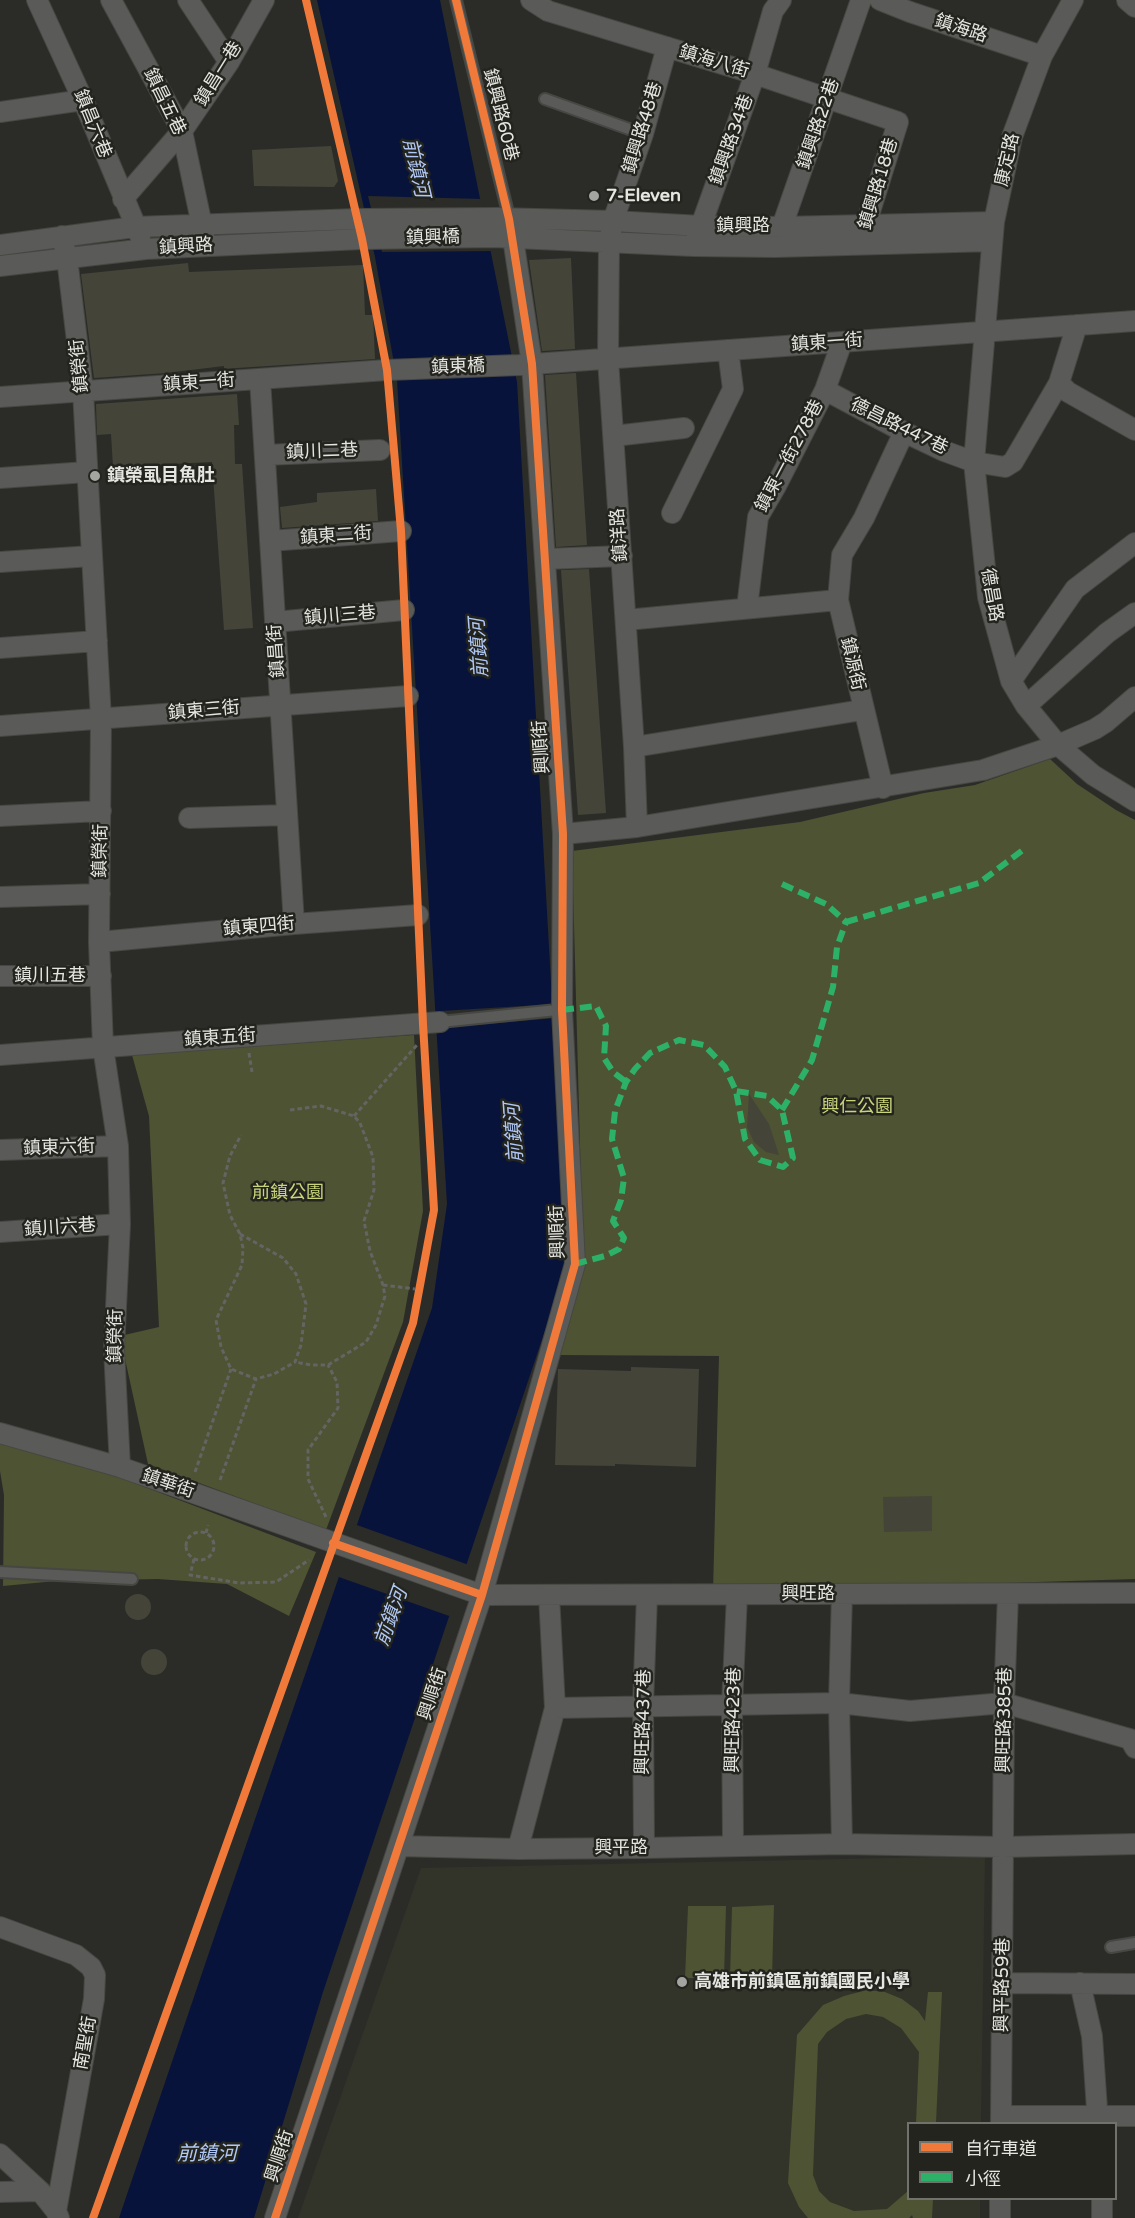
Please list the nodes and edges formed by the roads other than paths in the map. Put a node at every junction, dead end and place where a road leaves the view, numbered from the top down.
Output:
1 (37, 0) edge
2 (111, 0) edge
3 (188, 0) edge
4 (264, 0) edge
5 (456, 0) edge
6 (531, 0) edge
7 (781, 0) edge
8 (861, 0) edge
9 (880, 0) edge
10 (1073, 0) edge
11 (1127, 0) edge
12 (913, 6) edge
13 (1135, 7) edge
14 (667, 47) junction
15 (1042, 56) junction
16 (229, 62) junction
17 (755, 74) junction
18 (828, 98) junction
19 (545, 99) dead end
20 (83, 100) junction
21 (0, 112) edge
22 (898, 122) joint
23 (182, 131) junction
24 (643, 134) junction
25 (123, 199) junction
26 (370, 219) joint
27 (613, 221) junction
28 (201, 223) junction
29 (135, 226) junction
30 (701, 226) junction
31 (783, 226) junction
32 (866, 226) junction
33 (502, 228) junction
34 (993, 232) junction
35 (62, 236) junction
36 (374, 239) joint
37 (609, 242) junction
38 (0, 245) edge
39 (207, 245) junction
40 (694, 246) junction
41 (860, 246) junction
42 (775, 247) junction
43 (146, 249) junction
44 (67, 258) junction
45 (0, 266) edge
46 (1135, 321) edge
47 (1113, 322) junction
48 (1077, 325) junction
49 (1135, 328) edge
50 (985, 332) junction
51 (842, 342) junction
52 (728, 350) junction
53 (608, 358) junction
54 (526, 364) junction
55 (398, 370) joint
56 (260, 379) junction
57 (1059, 383) junction
58 (825, 390) junction
59 (83, 391) junction
60 (0, 397) edge
61 (684, 428) dead end
62 (1135, 430) edge
63 (904, 432) junction
64 (614, 436) junction
65 (380, 450) dead end
66 (265, 455) junction
67 (974, 462) junction
68 (87, 472) junction
69 (0, 478) edge
70 (672, 513) dead end
71 (401, 531) dead end
72 (270, 541) junction
73 (1135, 543) edge
74 (92, 556) junction
75 (622, 556) junction
76 (545, 559) junction
77 (0, 562) edge
78 (838, 600) junction
79 (747, 608) junction
80 (404, 610) dead end
81 (1135, 613) edge
82 (626, 620) junction
83 (275, 622) junction
84 (97, 642) junction
85 (0, 648) edge
86 (1011, 681) junction
87 (408, 696) dead end
88 (1135, 697) edge
89 (280, 705) junction
90 (1026, 706) junction
91 (862, 710) junction
92 (101, 720) junction
93 (0, 726) edge
94 (1058, 745) junction
95 (634, 747) junction
96 (883, 788) junction
97 (1135, 801) edge
98 (101, 811) junction
99 (287, 815) junction
100 (0, 816) edge
101 (189, 818) dead end
102 (637, 827) junction
103 (563, 834) junction
104 (100, 894) junction
105 (0, 897) edge
106 (418, 915) dead end
107 (294, 924) junction
108 (99, 942) junction
109 (0, 976) edge
110 (101, 976) junction
111 (560, 1010) junction
112 (431, 1023) joint
113 (103, 1047) junction
114 (0, 1055) edge
115 (118, 1146) junction
116 (0, 1150) edge
117 (120, 1224) junction
118 (0, 1232) edge
119 (0, 1433) edge
120 (120, 1467) junction
121 (0, 1572) edge
122 (132, 1579) dead end
123 (1135, 1593) edge
124 (842, 1594) junction
125 (1008, 1594) junction
126 (549, 1595) junction
127 (647, 1595) junction
128 (737, 1595) junction
129 (482, 1596) junction
130 (839, 1703) junction
131 (1004, 1703) junction
132 (732, 1705) junction
133 (643, 1706) junction
134 (555, 1707) junction
135 (1135, 1748) edge
136 (842, 1844) junction
137 (1135, 1844) edge
138 (399, 1846) junction
139 (733, 1846) junction
140 (1003, 1847) junction
141 (644, 1848) junction
142 (518, 1849) junction
143 (0, 1927) edge
144 (1135, 1943) edge
145 (1112, 1947) dead end
146 (1003, 1983) junction
147 (1080, 1983) junction
148 (1135, 1984) edge
149 (1135, 2116) edge
150 (1001, 2120) edge
151 (1098, 2120) edge
152 (0, 2154) edge
153 (40, 2191) junction
154 (0, 2192) edge
155 (1000, 2200) edge
156 (1102, 2200) edge
157 (57, 2215) edge
158 (275, 2218) edge
159 (1000, 2218) edge
160 (1102, 2218) edge

1 - 20 street, 鎮昌六巷
2 - 23 street, 鎮昌五巷
3 - 16 street
4 - 16 street, 鎮昌一巷
5 - 33 lane, 鎮興路60巷
6 - 14 street, 鎮海八街
7 - 17 street, 鎮興路34巷
8 - 18 street, 鎮興路22巷
9 - 12 street, 鎮海路
10 - 15 street, 康定路
11 - 13 street
12 - 15 street, 鎮海路
14 - 17 street, 鎮海八街
14 - 24 street, 鎮興路48巷
15 - 34 street, 康定路
16 - 23 street, 鎮昌一巷
17 - 18 street, 鎮海八街
17 - 30 street, 鎮興路34巷
18 - 22 street, 鎮海八街
18 - 31 street, 鎮興路22巷
19 - 24 lane
20 - 21 street
20 - 25 street, 鎮昌六巷
22 - 32 street, 鎮興路18巷
23 - 25 street, 鎮昌一巷
23 - 28 street, 鎮昌五巷
24 - 27 street, 鎮興路48巷
25 - 29 street, 鎮昌六巷
26 - 28 street, 鎮興路
26 - 33 street, 鎮興橋
27 - 30 street, 鎮興路
27 - 33 street, 鎮興路
27 - 37 street, 鎮興路48巷
28 - 29 street, 鎮興路
28 - 39 street, 鎮昌五巷
29 - 35 street, 鎮興路
29 - 43 street, 鎮昌六巷
30 - 31 street, 鎮興路
30 - 40 street, 鎮興路34巷
31 - 32 street, 鎮興路
31 - 42 street, 鎮興路22巷
32 - 34 street, 鎮興路
32 - 41 street, 鎮興路18巷
33 - 36 street, 鎮興橋
33 - 37 street, 鎮興路
33 - 54 street, 興順街
34 - 41 street, 鎮興路
34 - 50 street, 康定路
35 - 38 street, 鎮興路
35 - 44 street, 鎮榮街
36 - 39 street, 鎮興路
37 - 40 street, 鎮興路
37 - 53 street, 鎮洋路
39 - 43 street, 鎮興路
40 - 42 street, 鎮興路
41 - 42 street, 鎮興路
43 - 44 street, 鎮興路
44 - 45 street, 鎮興路
44 - 59 street, 鎮榮街
46 - 47 street, 鎮東一街
47 - 48 street, 鎮東一街
47 - 49 street
48 - 50 street, 鎮東一街
48 - 57 street, 德昌路447巷
50 - 51 street, 鎮東一街
50 - 67 street, 德昌路
51 - 52 street, 鎮東一街
51 - 58 street, 鎮東一街278巷
52 - 53 street, 鎮東一街
52 - 70 street
53 - 54 street, 鎮東一街
53 - 64 street, 鎮洋路
54 - 55 street, 鎮東橋
54 - 76 street, 興順街
55 - 56 street, 鎮東一街
56 - 59 street, 鎮東一街
56 - 66 street, 鎮昌街
57 - 62 street
57 - 67 street, 德昌路447巷
58 - 63 street, 德昌路447巷
58 - 79 street, 鎮東一街278巷
59 - 60 street, 鎮東一街
59 - 68 street, 鎮榮街
61 - 64 street
63 - 67 street, 德昌路447巷
63 - 78 street, 鎮源街
64 - 75 street, 鎮洋路
65 - 66 street, 鎮川二巷
66 - 72 street, 鎮昌街
67 - 86 street, 德昌路
68 - 69 street
68 - 74 street, 鎮榮街
71 - 72 street, 鎮東二街
72 - 83 street, 鎮昌街
73 - 86 street
74 - 77 street
74 - 84 street, 鎮榮街
75 - 76 street
75 - 82 street, 鎮洋路
76 - 103 street, 興順街
78 - 79 street
78 - 91 street, 鎮源街
79 - 82 street
80 - 83 street, 鎮川三巷
81 - 90 street
82 - 95 street, 鎮洋路
83 - 89 street, 鎮昌街
84 - 85 street
84 - 92 street, 鎮榮街
86 - 90 street, 德昌路
87 - 89 street, 鎮東三街
88 - 94 street
89 - 92 street, 鎮東三街
89 - 99 street, 鎮昌街
90 - 94 street, 德昌路
91 - 95 street, 鎮源街
91 - 96 street
92 - 93 street, 鎮東三街
92 - 98 street, 鎮榮街
94 - 96 street
94 - 97 street, 德昌路
95 - 102 street, 鎮洋路
96 - 102 street
98 - 100 street
98 - 104 street, 鎮榮街
99 - 101 street
99 - 107 street, 鎮昌街
102 - 103 street
103 - 111 street, 興順街
104 - 105 street
104 - 108 street, 鎮榮街
106 - 107 street, 鎮東四街
107 - 108 street, 鎮東四街
108 - 110 street, 鎮榮街
109 - 110 street, 鎮川五巷
110 - 113 street, 鎮榮街
111 - 112 lane
111 - 129 street, 興順街
112 - 113 street, 鎮東五街
113 - 114 street, 鎮東五街
113 - 115 street, 鎮榮街
115 - 116 street, 鎮東六街
115 - 117 street, 鎮榮街
117 - 118 street, 鎮川六巷
117 - 120 street, 鎮榮街
119 - 120 street, 鎮華街
120 - 129 street, 鎮華街
121 - 122 lane
123 - 125 street, 興旺路
124 - 125 street, 興旺路
124 - 128 street, 興旺路
124 - 130 street
125 - 131 street, 興旺路385巷
126 - 127 street, 興旺路
126 - 129 street, 興旺路
126 - 134 street
127 - 128 street, 興旺路
127 - 133 street, 興旺路437巷
128 - 132 street, 興旺路423巷
129 - 138 street, 興順街
130 - 131 street
130 - 132 street
130 - 136 street
131 - 135 street
131 - 140 street, 興旺路385巷
132 - 133 street
132 - 139 street, 興旺路423巷
133 - 134 street
133 - 141 street, 興旺路437巷
134 - 142 street
136 - 139 street, 興平路
136 - 140 street, 興平路
137 - 140 street, 興平路
138 - 142 street, 興平路
138 - 158 street, 興順街
139 - 141 street, 興平路
140 - 146 street, 興平路59巷
141 - 142 street, 興平路
143 - 157 street, 南聖街
144 - 145 lane
146 - 147 street
146 - 150 street, 興平路59巷
147 - 148 street
147 - 151 street
149 - 151 street
150 - 151 street
152 - 153 street
153 - 154 street
153 - 157 street
155 - 159 street
156 - 160 street

